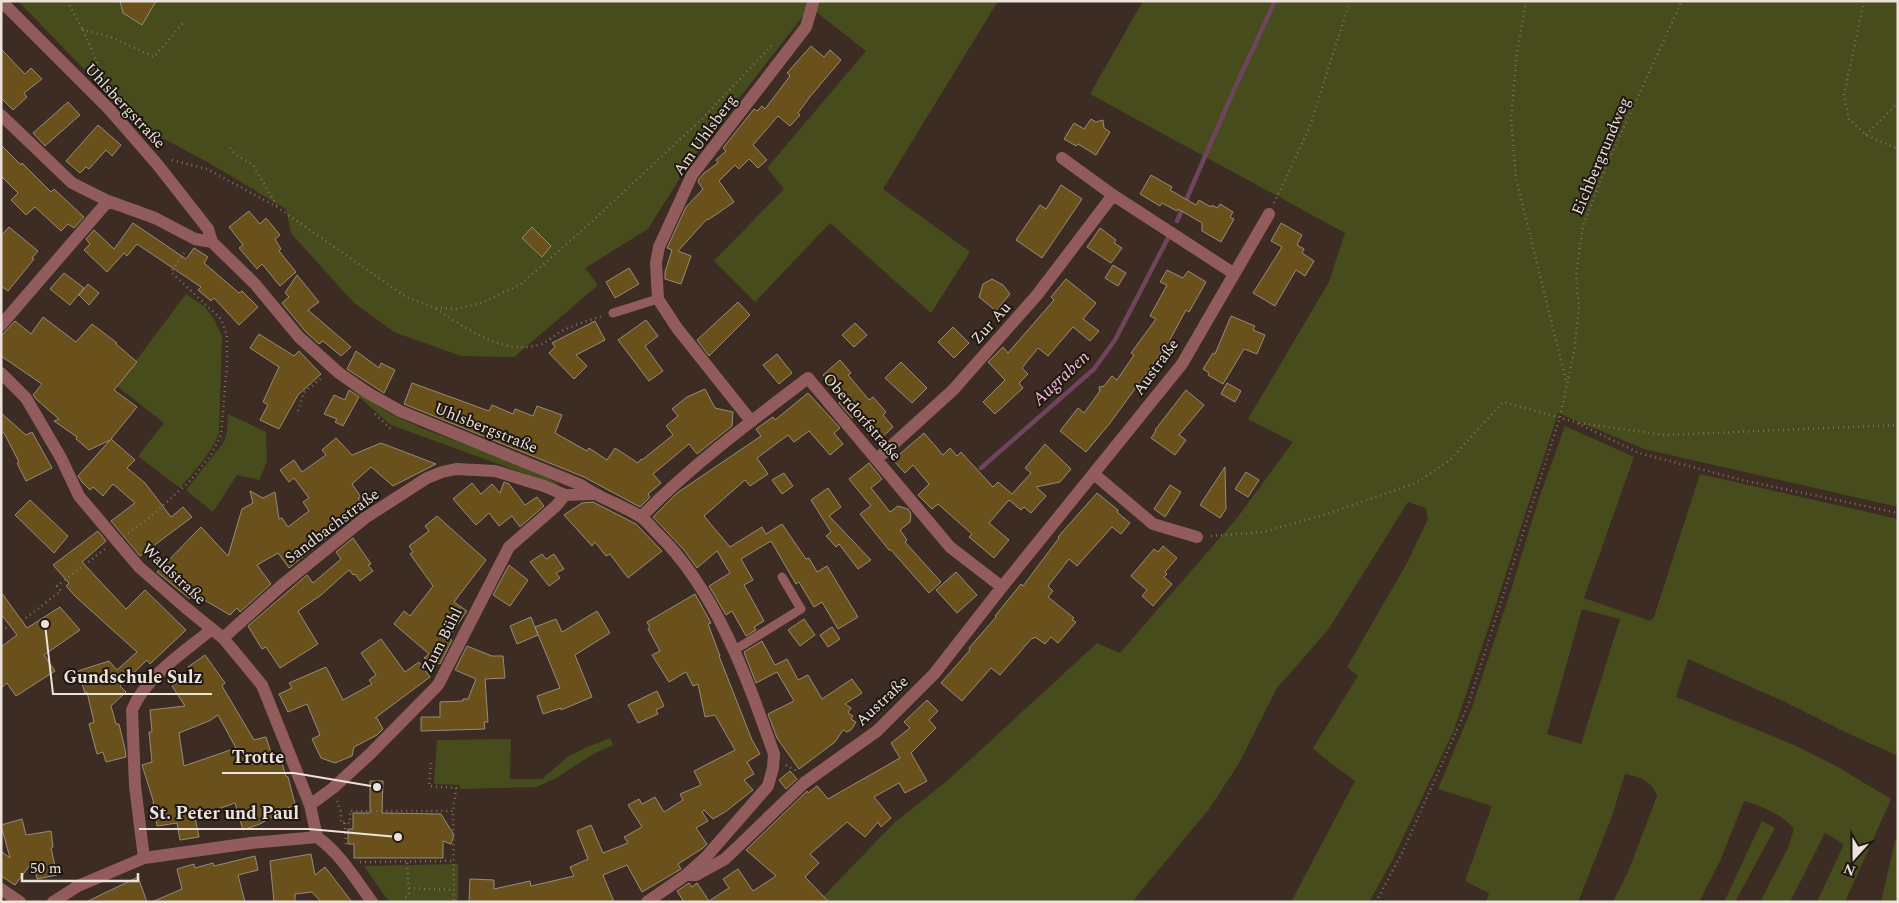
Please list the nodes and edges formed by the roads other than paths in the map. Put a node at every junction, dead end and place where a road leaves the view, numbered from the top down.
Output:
1 (1, 2) edge
2 (812, 3) dead end
3 (1, 115) edge
4 (1062, 158) dead end
5 (1113, 195) junction
6 (108, 201) junction
7 (1269, 214) road end
8 (212, 242) junction
9 (1233, 273) junction
10 (658, 299) junction
11 (613, 313) road end
12 (1, 325) edge
13 (1, 373) edge
14 (751, 421) junction
15 (877, 459) junction
16 (1094, 474) junction
17 (592, 494) junction
18 (565, 495) junction
19 (641, 517) junction
20 (1197, 538) road end
21 (782, 577) dead end
22 (1002, 586) junction
23 (212, 629) junction
24 (224, 638) junction
25 (733, 651) junction
26 (310, 805) junction
27 (317, 837) junction
28 (144, 858) junction
29 (686, 875) junction
30 (1, 889) edge
31 (20, 902) edge
32 (53, 902) edge
33 (372, 902) edge
34 (647, 902) edge

1 - 8 street, Uhlsbergstraße
2 - 10 street, Am Uhlsberg
3 - 6 street
4 - 5 street
5 - 9 street
5 - 15 street, Zur Au
6 - 8 street
6 - 12 street
7 - 9 street, Austraße
8 - 17 street, Uhlsbergstraße
9 - 16 street, Austraße
10 - 11 lane
10 - 14 street, Am Uhlsberg
13 - 23 street, Waldstraße
14 - 15 street, Oberdorfstraße
14 - 19 street, Oberdorfstraße
15 - 22 street, Oberdorfstraße
16 - 20 street
16 - 22 street, Austraße
17 - 18 street, Sandbachstraße
17 - 19 street, Uhlsbergstraße
18 - 24 street, Sandbachstraße
18 - 26 street, Zum Bühl
19 - 25 street, Uhlsbergstraße
21 - 25 lane
22 - 29 street, Austraße
23 - 24 street, Waldstraße
23 - 28 street
24 - 26 street, Waldstraße
25 - 29 street, Uhlsbergstraße
26 - 27 street
27 - 28 street
27 - 33 street
28 - 32 street
29 - 34 street, Austraße
30 - 31 street

